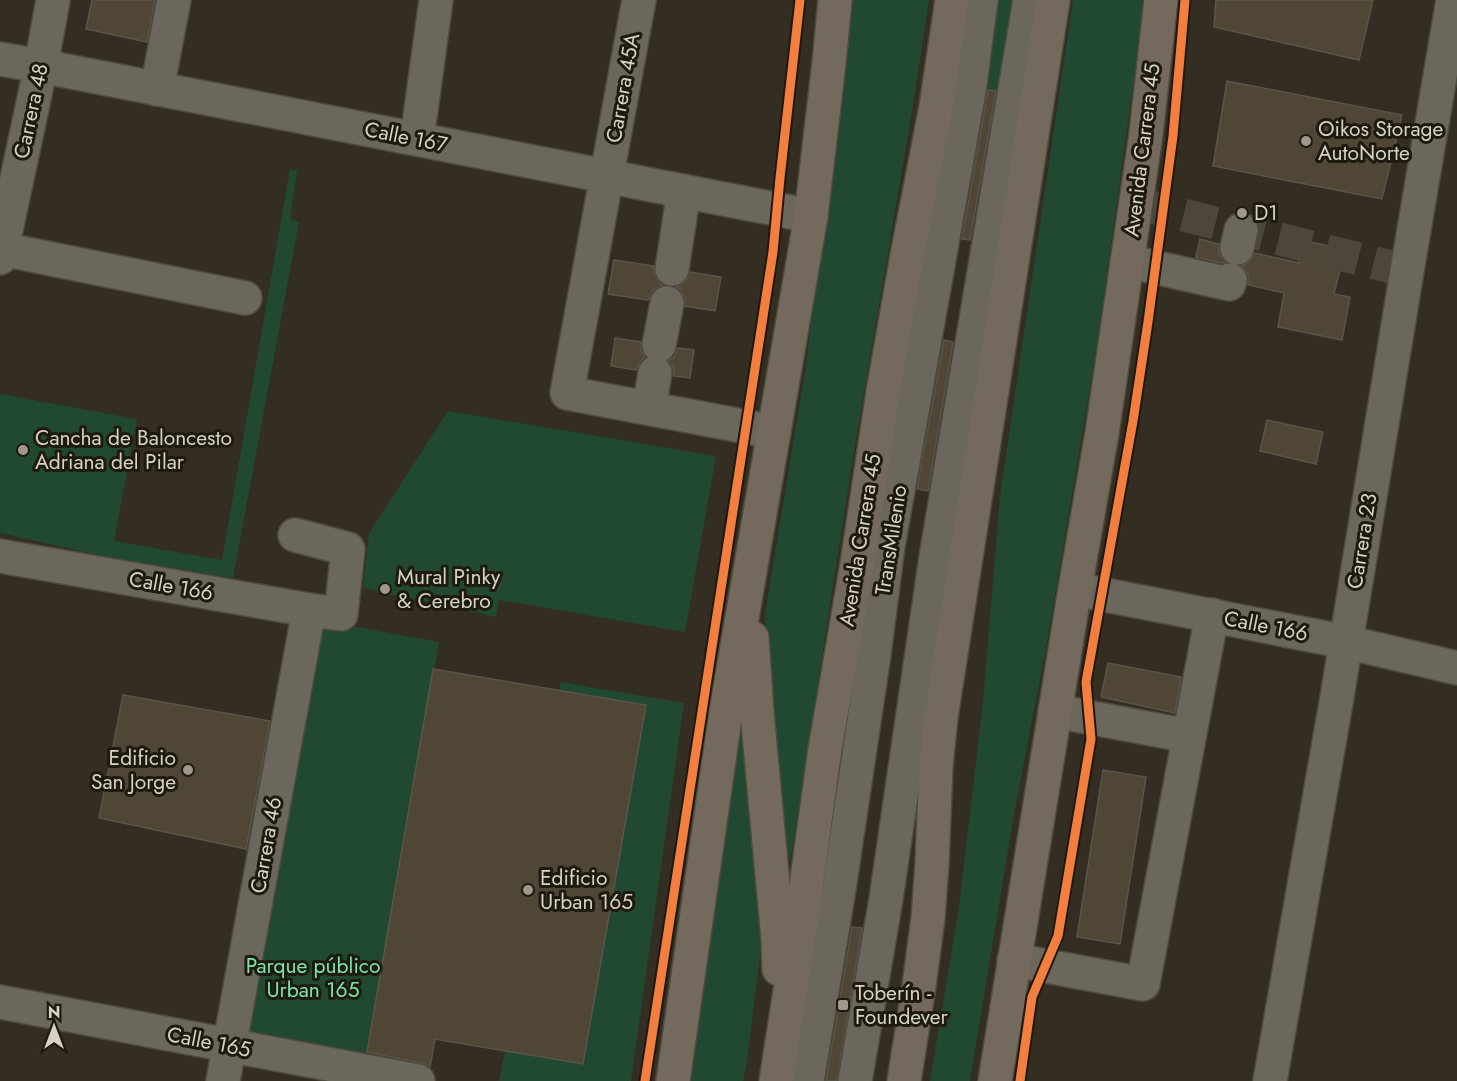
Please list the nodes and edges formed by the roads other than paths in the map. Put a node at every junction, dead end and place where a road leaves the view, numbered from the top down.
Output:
1 (53, 0) edge
2 (174, 0) edge
3 (436, 0) edge
4 (639, 0) edge
5 (834, 0) edge
6 (952, 0) edge
7 (981, 0) edge
8 (1030, 0) edge
9 (1053, 0) edge
10 (1161, 0) edge
11 (1453, 0) edge
12 (0, 59) edge
13 (41, 66) junction
14 (158, 89) junction
15 (417, 139) junction
16 (608, 176) junction
17 (684, 191) junction
18 (811, 216) junction
19 (1, 254) edge
20 (1128, 261) junction
21 (672, 269) dead end
22 (1230, 280) dead end
23 (245, 298) dead end
24 (667, 303) dead end
25 (649, 408) junction
26 (774, 432) junction
27 (295, 535) dead end
28 (0, 556) edge
29 (748, 585) junction
30 (1075, 589) junction
31 (309, 610) junction
32 (1212, 615) junction
33 (1346, 642) junction
34 (1457, 668) edge
35 (1055, 711) junction
36 (1189, 736) junction
37 (1014, 960) junction
38 (0, 1002) edge
39 (229, 1046) junction
40 (782, 1046) junction
41 (223, 1081) edge
42 (418, 1081) edge
43 (673, 1081) edge
44 (776, 1081) edge
45 (807, 1081) edge
46 (855, 1081) edge
47 (904, 1081) edge
48 (995, 1081) edge
49 (1270, 1081) edge

1 - 13 street, Carrera 48
2 - 14 street
3 - 15 street
4 - 16 street, Carrera 45A
5 - 18 highway
6 - 40 highway, Avenida Carrera 45
7 - 45 street, TransMilenio
8 - 46 street
9 - 47 highway
10 - 20 highway, Avenida Carrera 45
11 - 33 street, Carrera 23
12 - 13 street, Calle 167
13 - 14 street, Calle 167
13 - 19 street, Carrera 48
14 - 15 street, Calle 167
15 - 16 street, Calle 167
16 - 17 street, Calle 167
16 - 25 street, Carrera 45A
17 - 18 street, Calle 167
17 - 21 street
18 - 26 highway
19 - 23 street
20 - 22 street
20 - 30 highway, Avenida Carrera 45
24 - 25 street
25 - 26 street
26 - 29 highway
27 - 31 street, Calle 166
28 - 31 street, Calle 166
29 - 40 highway
29 - 43 highway
30 - 32 street, Calle 166
30 - 35 highway, Avenida Carrera 45
31 - 39 street, Carrera 46
32 - 33 street, Calle 166
32 - 36 street
33 - 34 street, Calle 166
33 - 49 street, Carrera 23
35 - 36 street
35 - 37 highway, Avenida Carrera 45
36 - 37 street
37 - 48 highway, Avenida Carrera 45
38 - 39 street, Calle 165
39 - 41 street, Carrera 46
39 - 42 street, Calle 165
40 - 44 highway, Avenida Carrera 45

